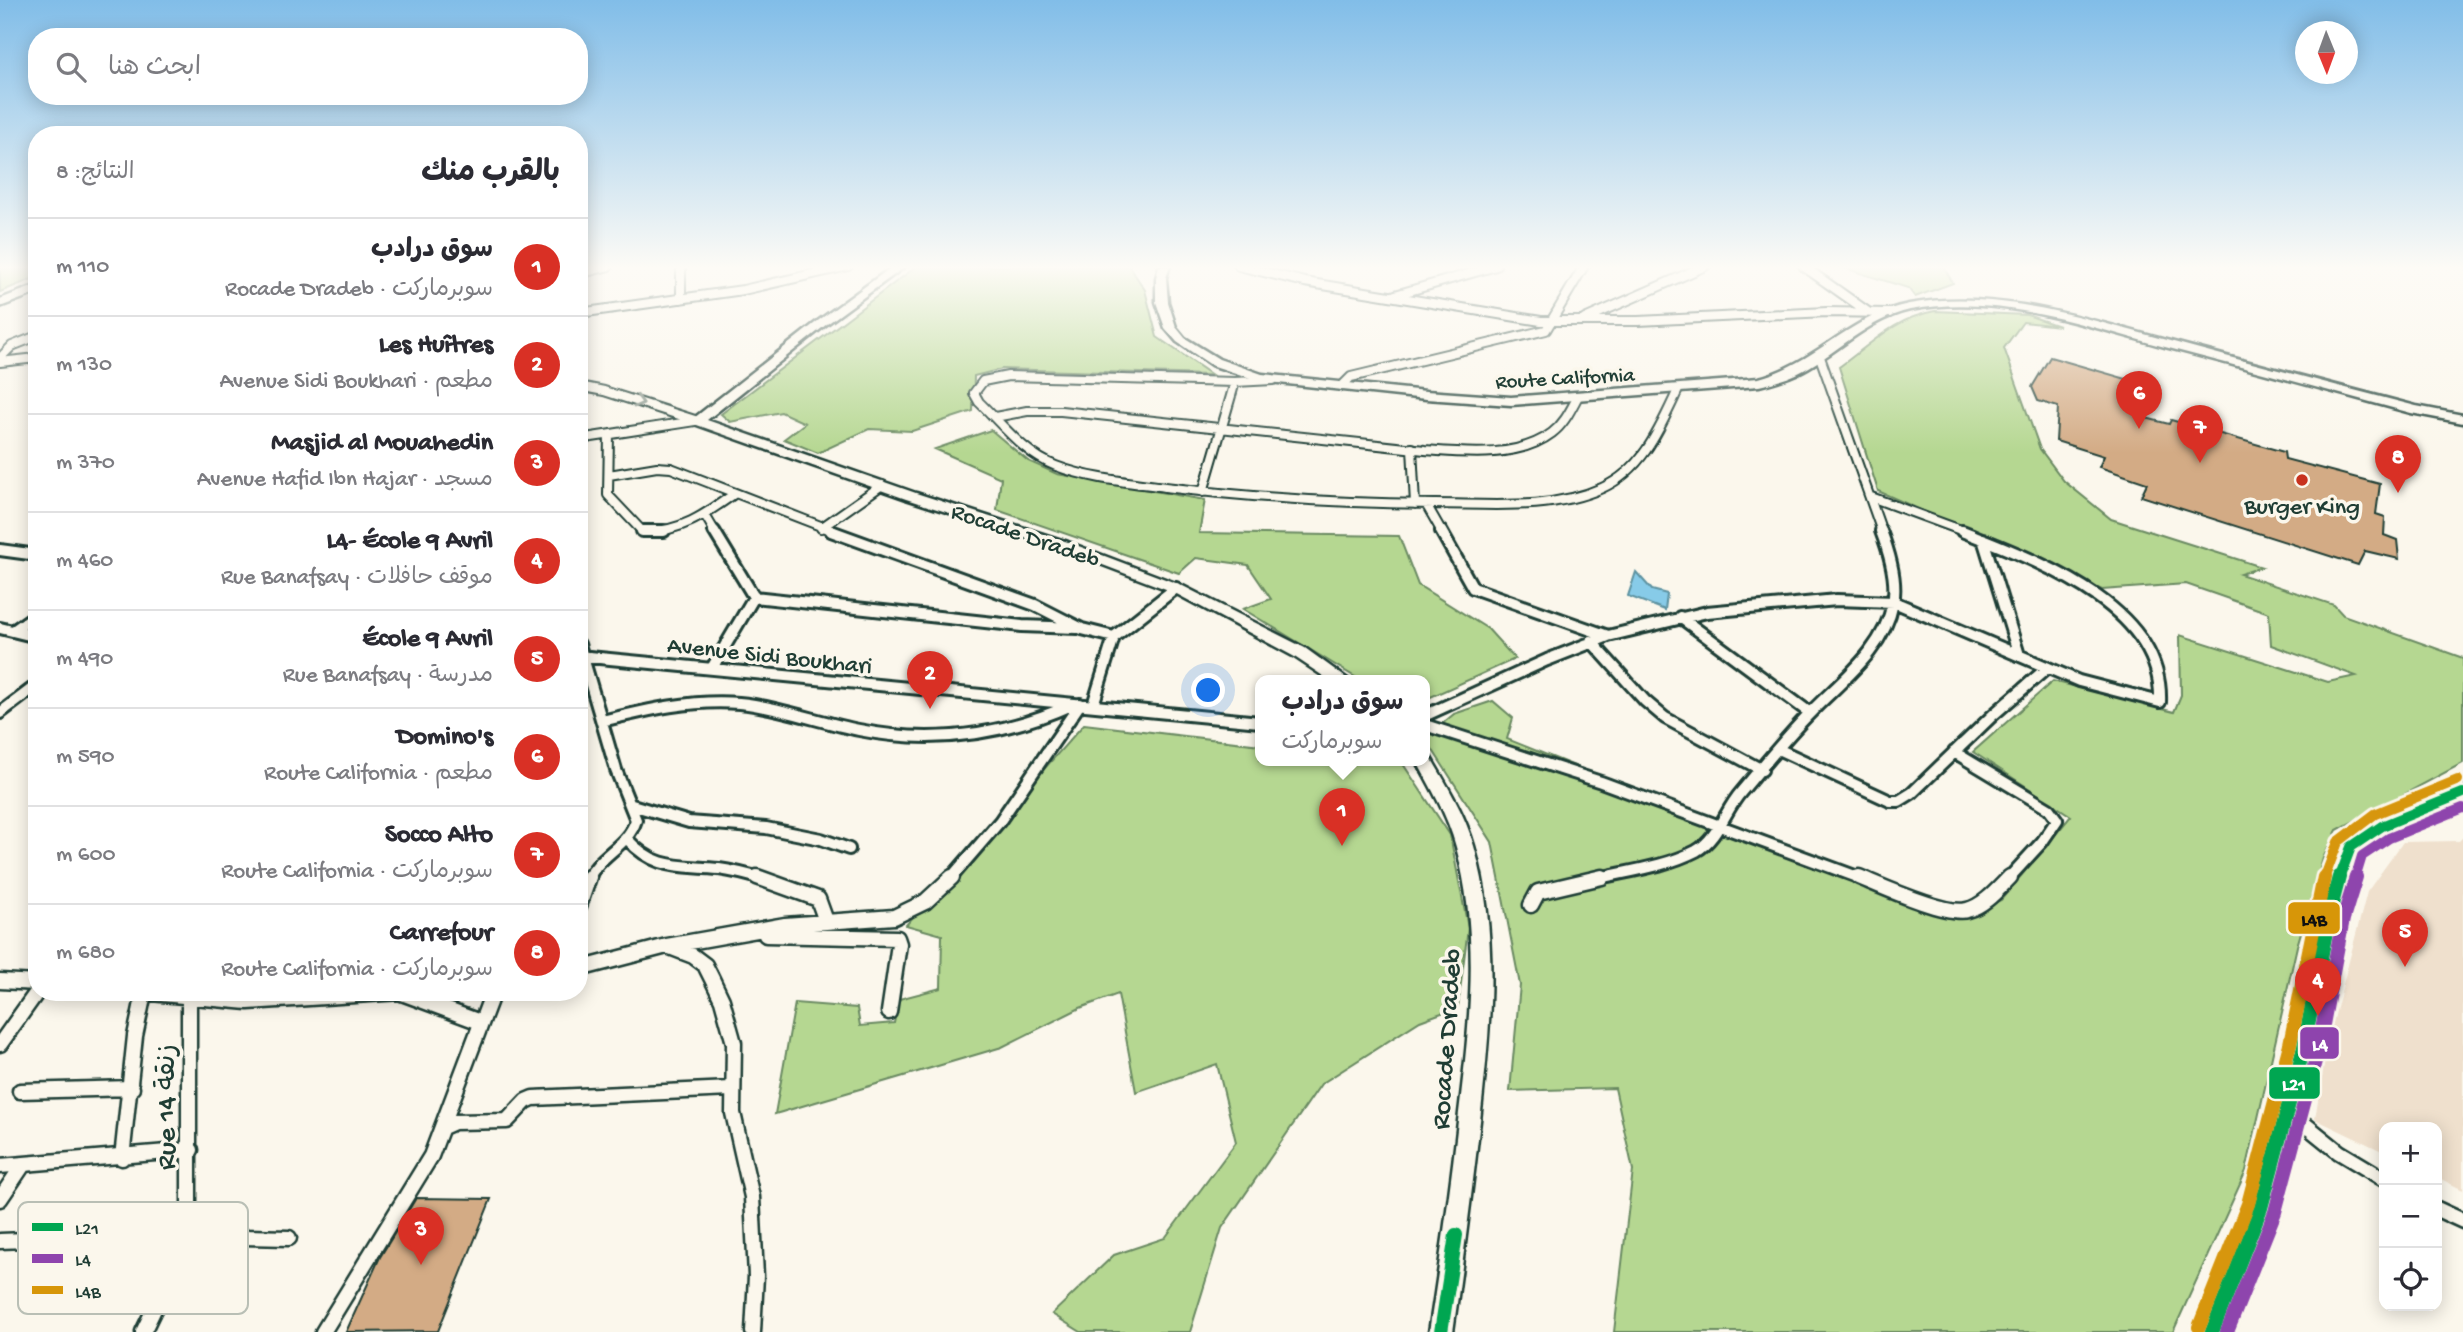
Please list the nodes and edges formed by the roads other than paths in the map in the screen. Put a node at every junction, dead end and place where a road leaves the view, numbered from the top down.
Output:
1 (815, 328) edge
2 (1173, 328) edge
3 (1547, 328) edge
4 (1866, 328) edge
5 (2105, 328) edge
6 (28, 340) edge
7 (1820, 358) junction
8 (28, 359) edge
9 (0, 360) edge
10 (1279, 380) junction
11 (1235, 382) junction
12 (1342, 386) junction
13 (588, 388) edge
14 (1678, 390) junction
15 (1577, 398) junction
16 (995, 417) junction
17 (698, 421) junction
18 (2463, 423) edge
19 (1223, 431) junction
20 (609, 435) junction
21 (588, 438) edge
22 (1412, 448) junction
23 (609, 475) junction
24 (882, 485) junction
25 (1203, 492) junction
26 (734, 494) junction
27 (1871, 497) junction
28 (1420, 504) junction
29 (705, 515) junction
30 (821, 527) junction
31 (1983, 539) junction
32 (0, 550) edge
33 (28, 554) edge
34 (1176, 588) junction
35 (754, 597) junction
36 (1894, 602) junction
37 (1035, 605) junction
38 (1680, 617) junction
39 (28, 620) edge
40 (1022, 626) junction
41 (0, 628) edge
42 (1082, 629) junction
43 (13, 631) junction
44 (28, 635) edge
45 (1608, 636) junction
46 (1114, 637) junction
47 (1591, 641) junction
48 (2019, 655) junction
49 (588, 658) edge
50 (712, 668) junction
51 (2047, 668) junction
52 (1334, 675) edge
53 (588, 676) edge
54 (28, 692) edge
55 (1082, 704) junction
56 (0, 713) edge
57 (1810, 713) junction
58 (1430, 719) edge
59 (602, 721) junction
60 (1255, 721) edge
61 (1430, 722) edge
62 (1780, 750) junction
63 (1954, 752) junction
64 (1428, 766) edge
65 (1762, 770) junction
66 (2463, 793) edge
67 (632, 805) junction
68 (1717, 825) junction
69 (627, 839) junction
70 (849, 849) dead end
71 (588, 884) edge
72 (1531, 905) dead end
73 (826, 921) junction
74 (739, 934) junction
75 (667, 946) junction
76 (588, 967) edge
77 (0, 981) edge
78 (28, 983) edge
79 (31, 1001) edge
80 (141, 1001) edge
81 (189, 1001) edge
82 (232, 1001) edge
83 (262, 1001) edge
84 (424, 1001) edge
85 (490, 1001) edge
86 (889, 1012) dead end
87 (480, 1022) junction
88 (0, 1044) edge
89 (132, 1088) junction
90 (731, 1088) junction
91 (20, 1091) dead end
92 (2287, 1110) junction
93 (445, 1126) junction
94 (191, 1150) junction
95 (122, 1158) junction
96 (23, 1165) junction
97 (0, 1166) edge
98 (2379, 1176) edge
99 (0, 1199) edge
100 (190, 1202) edge
101 (2442, 1211) edge
102 (2463, 1221) edge
103 (248, 1238) edge
104 (289, 1238) dead end
105 (18, 1240) edge
106 (0, 1241) edge
107 (152, 1314) edge
108 (143, 1332) edge
109 (323, 1332) edge
110 (753, 1332) edge
111 (1441, 1332) edge
112 (2212, 1332) edge

1 - 17 street, Rocade Dradeb
2 - 10 street, Route California
3 - 12 street
4 - 7 street, Route California
5 - 18 street, Route California
6 - 9 street
7 - 14 street, Route California
7 - 27 street
8 - 9 street
10 - 11 street
10 - 12 street, Route California
11 - 16 street
11 - 19 street
12 - 15 street, Route California
13 -> 17 street, Rocade Dradeb
14 - 15 street, Route California
14 - 28 street
15 - 22 street
16 - 19 street
16 - 25 street
17 - 20 street, Rocade Dradeb
17 - 24 street, Rocade Dradeb
19 - 22 street
19 - 25 street
20 - 21 street, Rocade Dradeb
20 - 23 street
22 - 28 street
23 - 26 street
23 - 29 street
24 - 30 street
24 - 34 street, Rocade Dradeb
25 - 28 street
26 - 29 street
26 - 30 street
27 - 31 street
27 - 36 street
28 - 45 street
29 - 35 street
30 - 37 street
31 - 48 street
31 - 51 street
32 - 33 street
34 - 46 street
34 - 52 street, Rocade Dradeb
35 - 40 street
35 - 50 street
36 - 38 street
36 - 48 street
36 - 57 street
37 - 40 street
37 - 42 street
38 - 45 street
38 - 57 street
39 - 43 street
40 - 42 street
41 - 43 street
42 - 46 street
43 - 44 street
45 - 47 street
46 - 55 street
47 - 58 street
47 - 65 street
48 - 51 street
49 - 50 street, Avenue Sidi Boukhari
50 - 55 street, Avenue Sidi Boukhari
51 - 63 street
53 - 59 street
54 - 56 street
55 - 59 street
55 - 60 street, Avenue Sidi Boukhari
55 - 73 street
57 - 62 street
59 - 67 street
61 - 68 street
62 - 63 street
62 - 65 street
63 - 68 street
64 - 111 street, Rocade Dradeb
65 - 68 street
66 - 92 street
67 - 69 street
67 - 70 street
68 - 72 street
69 - 71 street
69 - 73 street
73 - 74 street
74 - 75 street
74 - 86 street
75 - 76 street
75 - 90 street
77 - 78 street
79 - 88 street
80 - 89 street
81 - 94 street, Rue 14 زنقة
82 - 83 street
84 - 87 street
85 - 87 street
87 - 93 street
89 - 91 street
89 - 95 street
90 - 93 street
90 - 110 street
92 - 98 street
92 - 112 street
93 - 109 street
94 - 95 street
94 - 100 street, Rue 14 زنقة
95 - 96 street
96 - 97 street
96 - 99 street
101 - 102 street
103 - 104 street
105 - 106 street
107 - 108 street, Rue 14 زنقة

